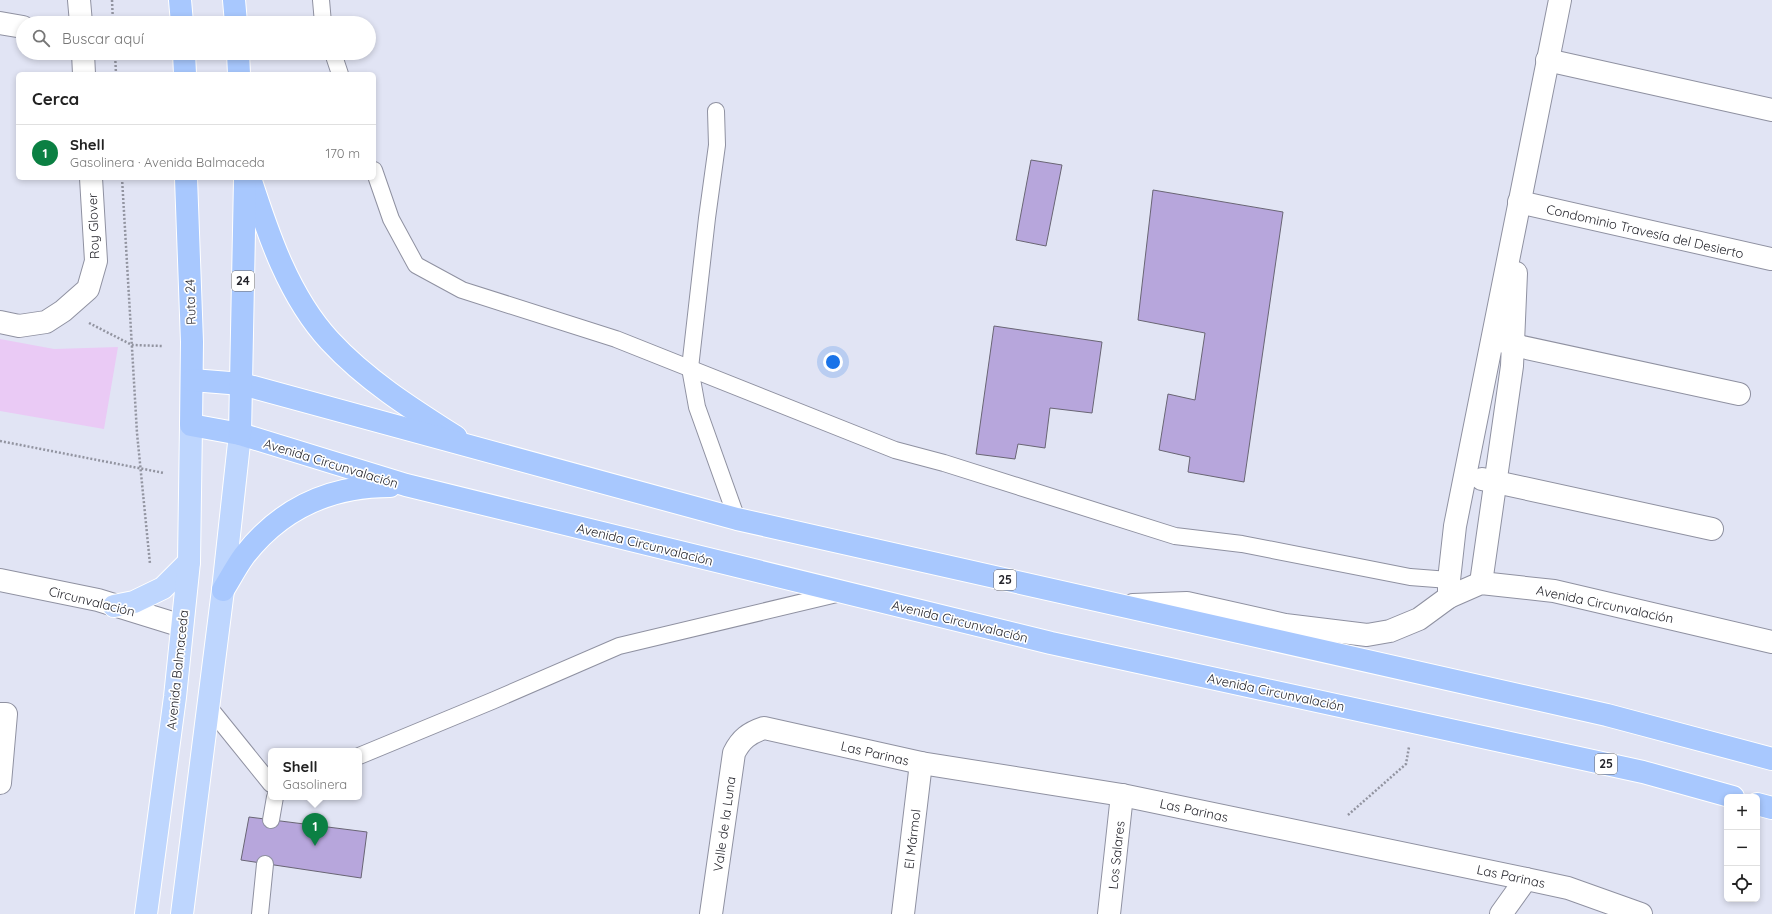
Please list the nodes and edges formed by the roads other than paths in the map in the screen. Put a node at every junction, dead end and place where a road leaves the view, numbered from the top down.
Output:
1 (79, 0) edge
2 (180, 0) edge
3 (234, 0) edge
4 (321, 0) edge
5 (1560, 0) edge
6 (80, 16) edge
7 (181, 16) edge
8 (235, 16) edge
9 (323, 16) edge
10 (0, 23) edge
11 (16, 26) edge
12 (83, 60) edge
13 (184, 60) edge
14 (238, 60) edge
15 (335, 60) edge
16 (1547, 60) junction
17 (84, 72) edge
18 (185, 72) edge
19 (239, 72) edge
20 (339, 72) edge
21 (1772, 110) edge
22 (716, 111) dead end
23 (376, 176) edge
24 (91, 180) edge
25 (186, 180) edge
26 (245, 180) edge
27 (251, 180) edge
28 (1519, 202) junction
29 (1771, 260) dead end
30 (10, 324) edge
31 (1492, 338) junction
32 (1512, 345) junction
33 (690, 368) junction
34 (192, 380) junction
35 (242, 384) junction
36 (1739, 394) dead end
37 (191, 426) junction
38 (240, 434) junction
39 (472, 448) junction
40 (1465, 475) junction
41 (1496, 483) junction
42 (406, 485) junction
43 (737, 520) junction
44 (1712, 528) dead end
45 (190, 562) junction
46 (0, 580) edge
47 (1481, 583) junction
48 (1449, 589) junction
49 (223, 590) junction
50 (842, 592) junction
51 (114, 606) junction
52 (1116, 606) junction
53 (182, 626) junction
54 (1772, 642) edge
55 (208, 706) junction
56 (3, 714) edge
57 (745, 736) joint
58 (362, 755) edge
59 (1772, 759) edge
60 (920, 763) junction
61 (268, 780) edge
62 (0, 783) edge
63 (1724, 794) edge
64 (1122, 795) junction
65 (274, 800) edge
66 (1760, 805) edge
67 (1772, 808) edge
68 (271, 820) dead end
69 (265, 864) dead end
70 (1526, 879) junction
71 (146, 914) edge
72 (182, 914) edge
73 (260, 914) edge
74 (711, 914) edge
75 (903, 914) edge
76 (1109, 914) edge
77 (1501, 914) edge
78 (1641, 914) edge

1 - 6 street
2 - 7 highway
3 - 8 highway
4 - 9 lane
5 - 16 street
10 - 11 street
12 - 17 street
13 - 18 highway
14 - 19 highway
15 - 20 lane
16 - 21 street
16 - 28 street
22 - 33 lane
23 - 33 lane
24 - 30 street, Roy Glover
25 - 34 highway, Ruta 24
26 - 35 highway, 24
27 - 39 highway
28 - 29 street, Condominio Travesía del Desierto
28 - 31 street
28 - 32 street
31 - 32 street
31 - 40 street
32 - 36 street
32 - 41 street
33 - 43 lane
33 - 48 lane
34 - 35 highway, Avenida Circunvalación / 25
34 - 37 highway, Ruta 24
35 - 38 highway
35 - 39 highway, Avenida Circunvalación / 25
37 - 38 highway, Avenida Circunvalación / 25
37 - 45 main road, Avenida Balmaceda
38 - 42 highway, Avenida Circunvalación / 25
38 - 49 main road
39 - 43 highway, Avenida Circunvalación / 25
40 - 41 street
40 - 48 street
41 - 44 street
41 - 47 street
42 - 49 highway
42 - 50 highway, Avenida Circunvalación / 25
43 - 52 highway, Avenida Circunvalación / 25
45 - 51 main road
45 - 53 main road, Avenida Balmaceda
46 - 51 street, Circunvalación
47 - 48 street, Avenida Circunvalación
47 - 54 street, Avenida Circunvalación
48 - 52 street, Avenida Circunvalación
49 - 55 main road
50 - 58 lane
50 - 63 highway, Avenida Circunvalación / 25
51 - 53 street, Circunvalación
52 - 59 highway, Avenida Circunvalación / 25
53 - 71 main road, Avenida Balmaceda
55 - 61 lane
55 - 72 main road
56 - 62 street
57 - 60 street, Las Parinas
57 - 74 street, Valle de la Luna
60 - 64 street, Las Parinas
60 - 75 street, El Mármol
64 - 70 street, Las Parinas
64 - 76 street, Los Salares
65 - 68 lane
66 - 67 highway
69 - 73 lane
70 - 77 street
70 - 78 street, Las Parinas

